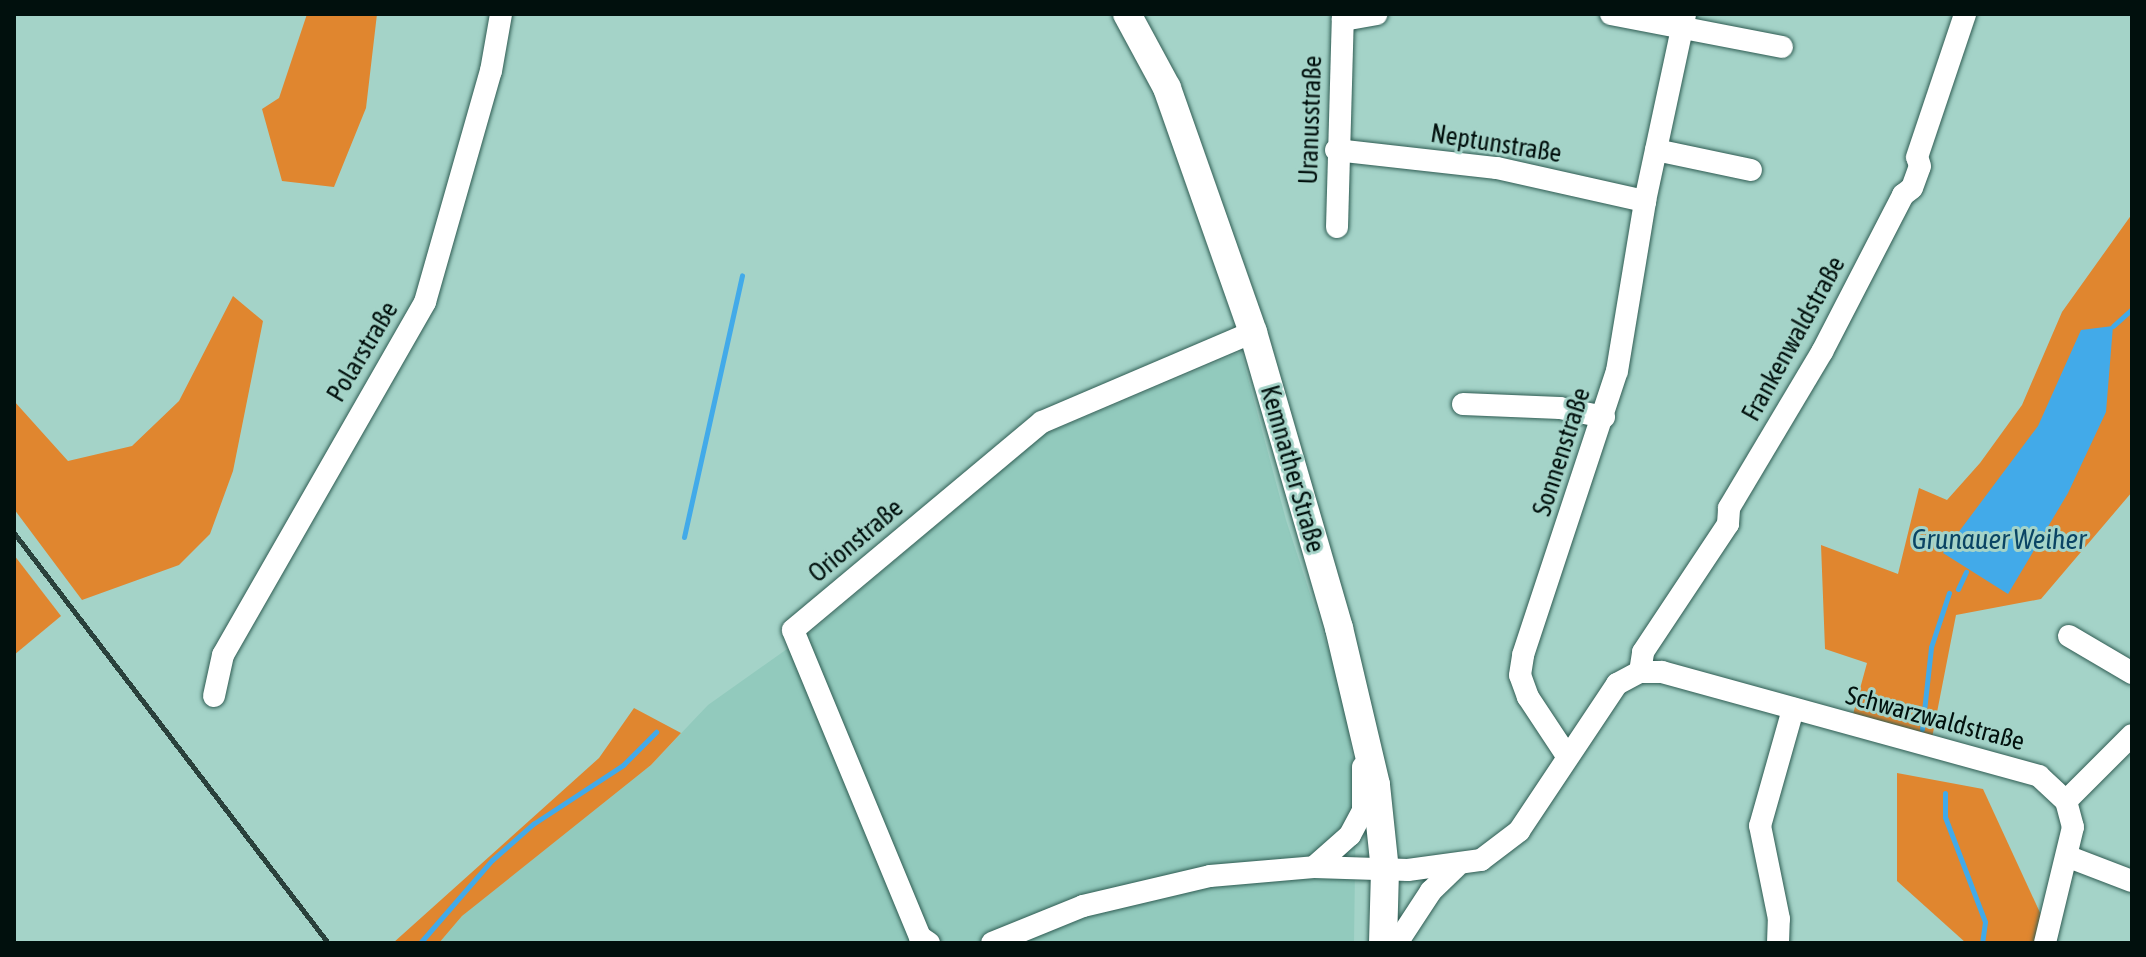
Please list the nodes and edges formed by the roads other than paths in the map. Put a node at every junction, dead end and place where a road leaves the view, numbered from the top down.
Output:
1 (501, 14) edge
2 (1127, 14) edge
3 (1376, 14) edge
4 (1611, 14) edge
5 (1965, 14) edge
6 (1343, 17) edge
7 (1684, 19) edge
8 (1782, 47) dead end
9 (1336, 150) junction
10 (1656, 150) junction
11 (1751, 170) dead end
12 (1645, 201) junction
13 (1337, 227) dead end
14 (1253, 332) junction
15 (1463, 404) dead end
16 (1604, 417) junction
17 (2069, 636) dead end
18 (1640, 672) junction
19 (2132, 673) edge
20 (214, 696) dead end
21 (1793, 709) junction
22 (1364, 725) junction
23 (2132, 735) edge
24 (1567, 756) junction
25 (2066, 801) junction
26 (2069, 857) junction
27 (1314, 867) junction
28 (1456, 867) junction
29 (1385, 871) junction
30 (2132, 881) edge
31 (929, 943) edge
32 (992, 943) edge
33 (1383, 943) edge
34 (1397, 943) edge
35 (1778, 943) edge
36 (2045, 943) edge

1 - 20 street, Polarstraße
2 - 14 main road, Kemnather Straße
3 - 6 street
4 - 7 street
5 - 18 street, Frankenwaldstraße
6 - 9 street, Uranusstraße
7 - 8 street
7 - 10 street, Sonnenstraße
9 - 12 street, Neptunstraße
9 - 13 street, Uranusstraße
10 - 11 street
10 - 12 street, Sonnenstraße
12 - 16 street, Sonnenstraße
14 - 22 main road, Kemnather Straße
14 - 31 street, Orionstraße
15 - 16 street
16 - 24 street, Sonnenstraße
17 - 19 street
18 - 21 street, Schwarzwaldstraße
18 - 24 street
21 - 25 street, Schwarzwaldstraße
21 - 35 street
22 - 27 street
22 - 29 main road, Kemnather Straße
23 - 25 street
24 - 28 street
25 - 26 street
26 - 30 street
26 - 36 street
27 - 29 street
27 - 32 street
28 - 29 street
28 - 34 street
29 - 33 main road, Kemnather Straße

